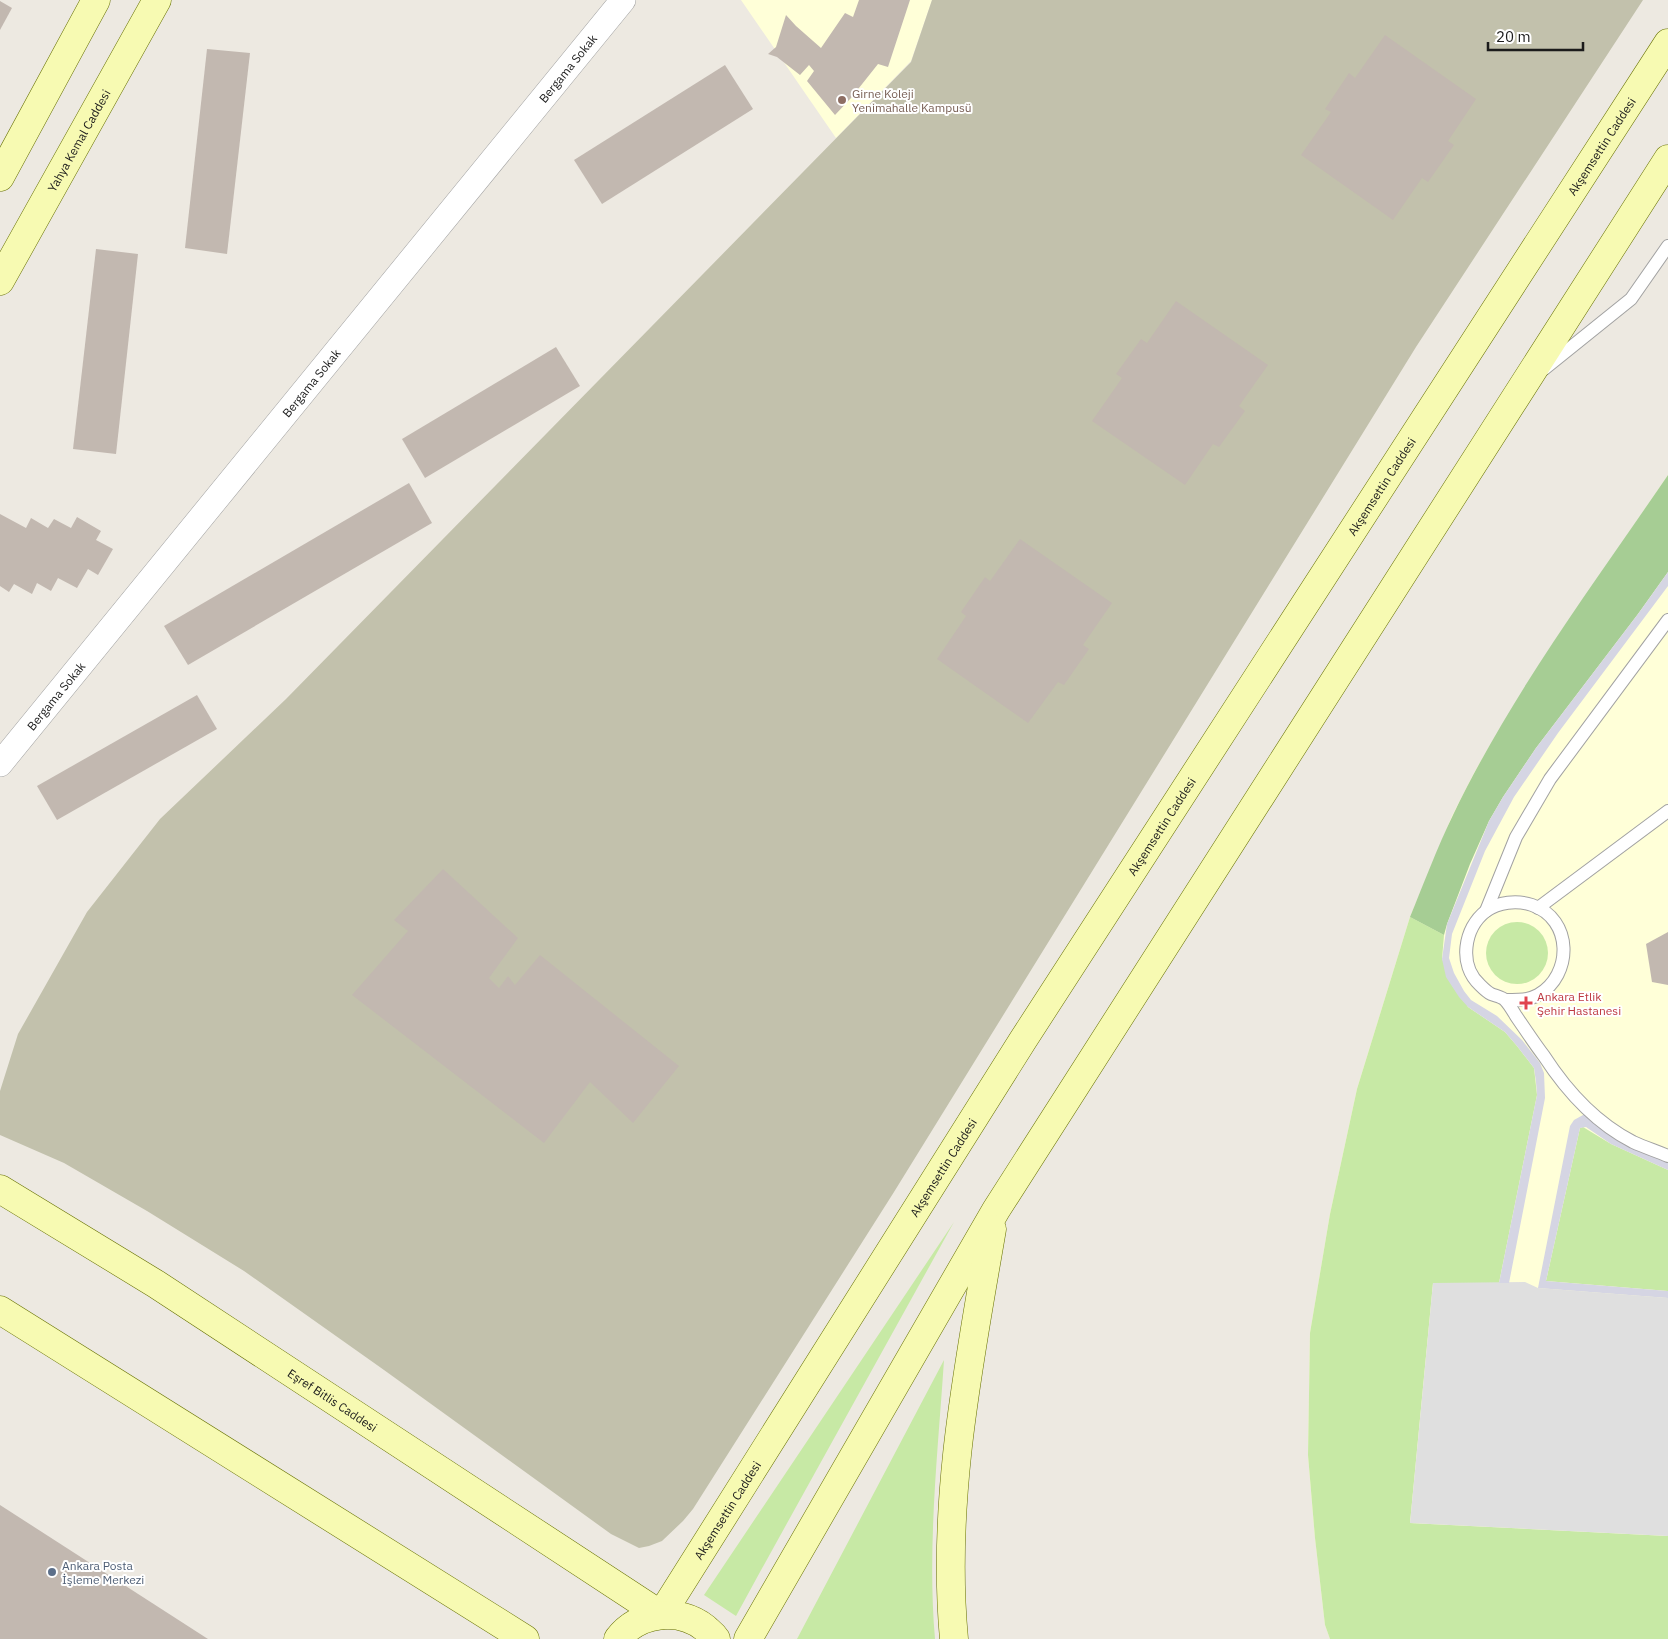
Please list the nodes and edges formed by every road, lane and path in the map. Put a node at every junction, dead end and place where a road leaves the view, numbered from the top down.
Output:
1 (96, 0) edge
2 (157, 0) edge
3 (623, 0) edge
4 (1668, 43) edge
5 (1668, 158) edge
6 (0, 177) edge
7 (1668, 246) edge
8 (0, 282) edge
9 (1519, 390) junction
10 (1668, 620) edge
11 (0, 764) edge
12 (1668, 811) edge
13 (1538, 908) junction
14 (1486, 911) junction
15 (1505, 1000) junction
16 (1668, 1156) edge
17 (0, 1189) edge
18 (996, 1210) junction
19 (0, 1310) edge
20 (661, 1614) junction
21 (525, 1639) edge
22 (618, 1639) edge
23 (716, 1639) edge
24 (748, 1639) edge
25 (954, 1639) edge

1 - 6 main road
2 - 8 main road, Yahya Kemal Caddesi
3 - 11 street, Bergama Sokak
4 - 20 main road, Akşemsettin Caddesi
5 - 9 main road
7 - 9 lane
9 - 18 main road
10 - 14 lane
12 - 13 lane
13 - 14 lane
13 - 15 lane
14 - 15 lane
15 - 16 lane
17 - 20 main road, Eşref Bitlis Caddesi
18 - 24 main road
18 - 25 main road
19 - 21 main road
20 - 22 main road, Eşref Bitlis Caddesi
20 - 23 main road, Eşref Bitlis Caddesi

